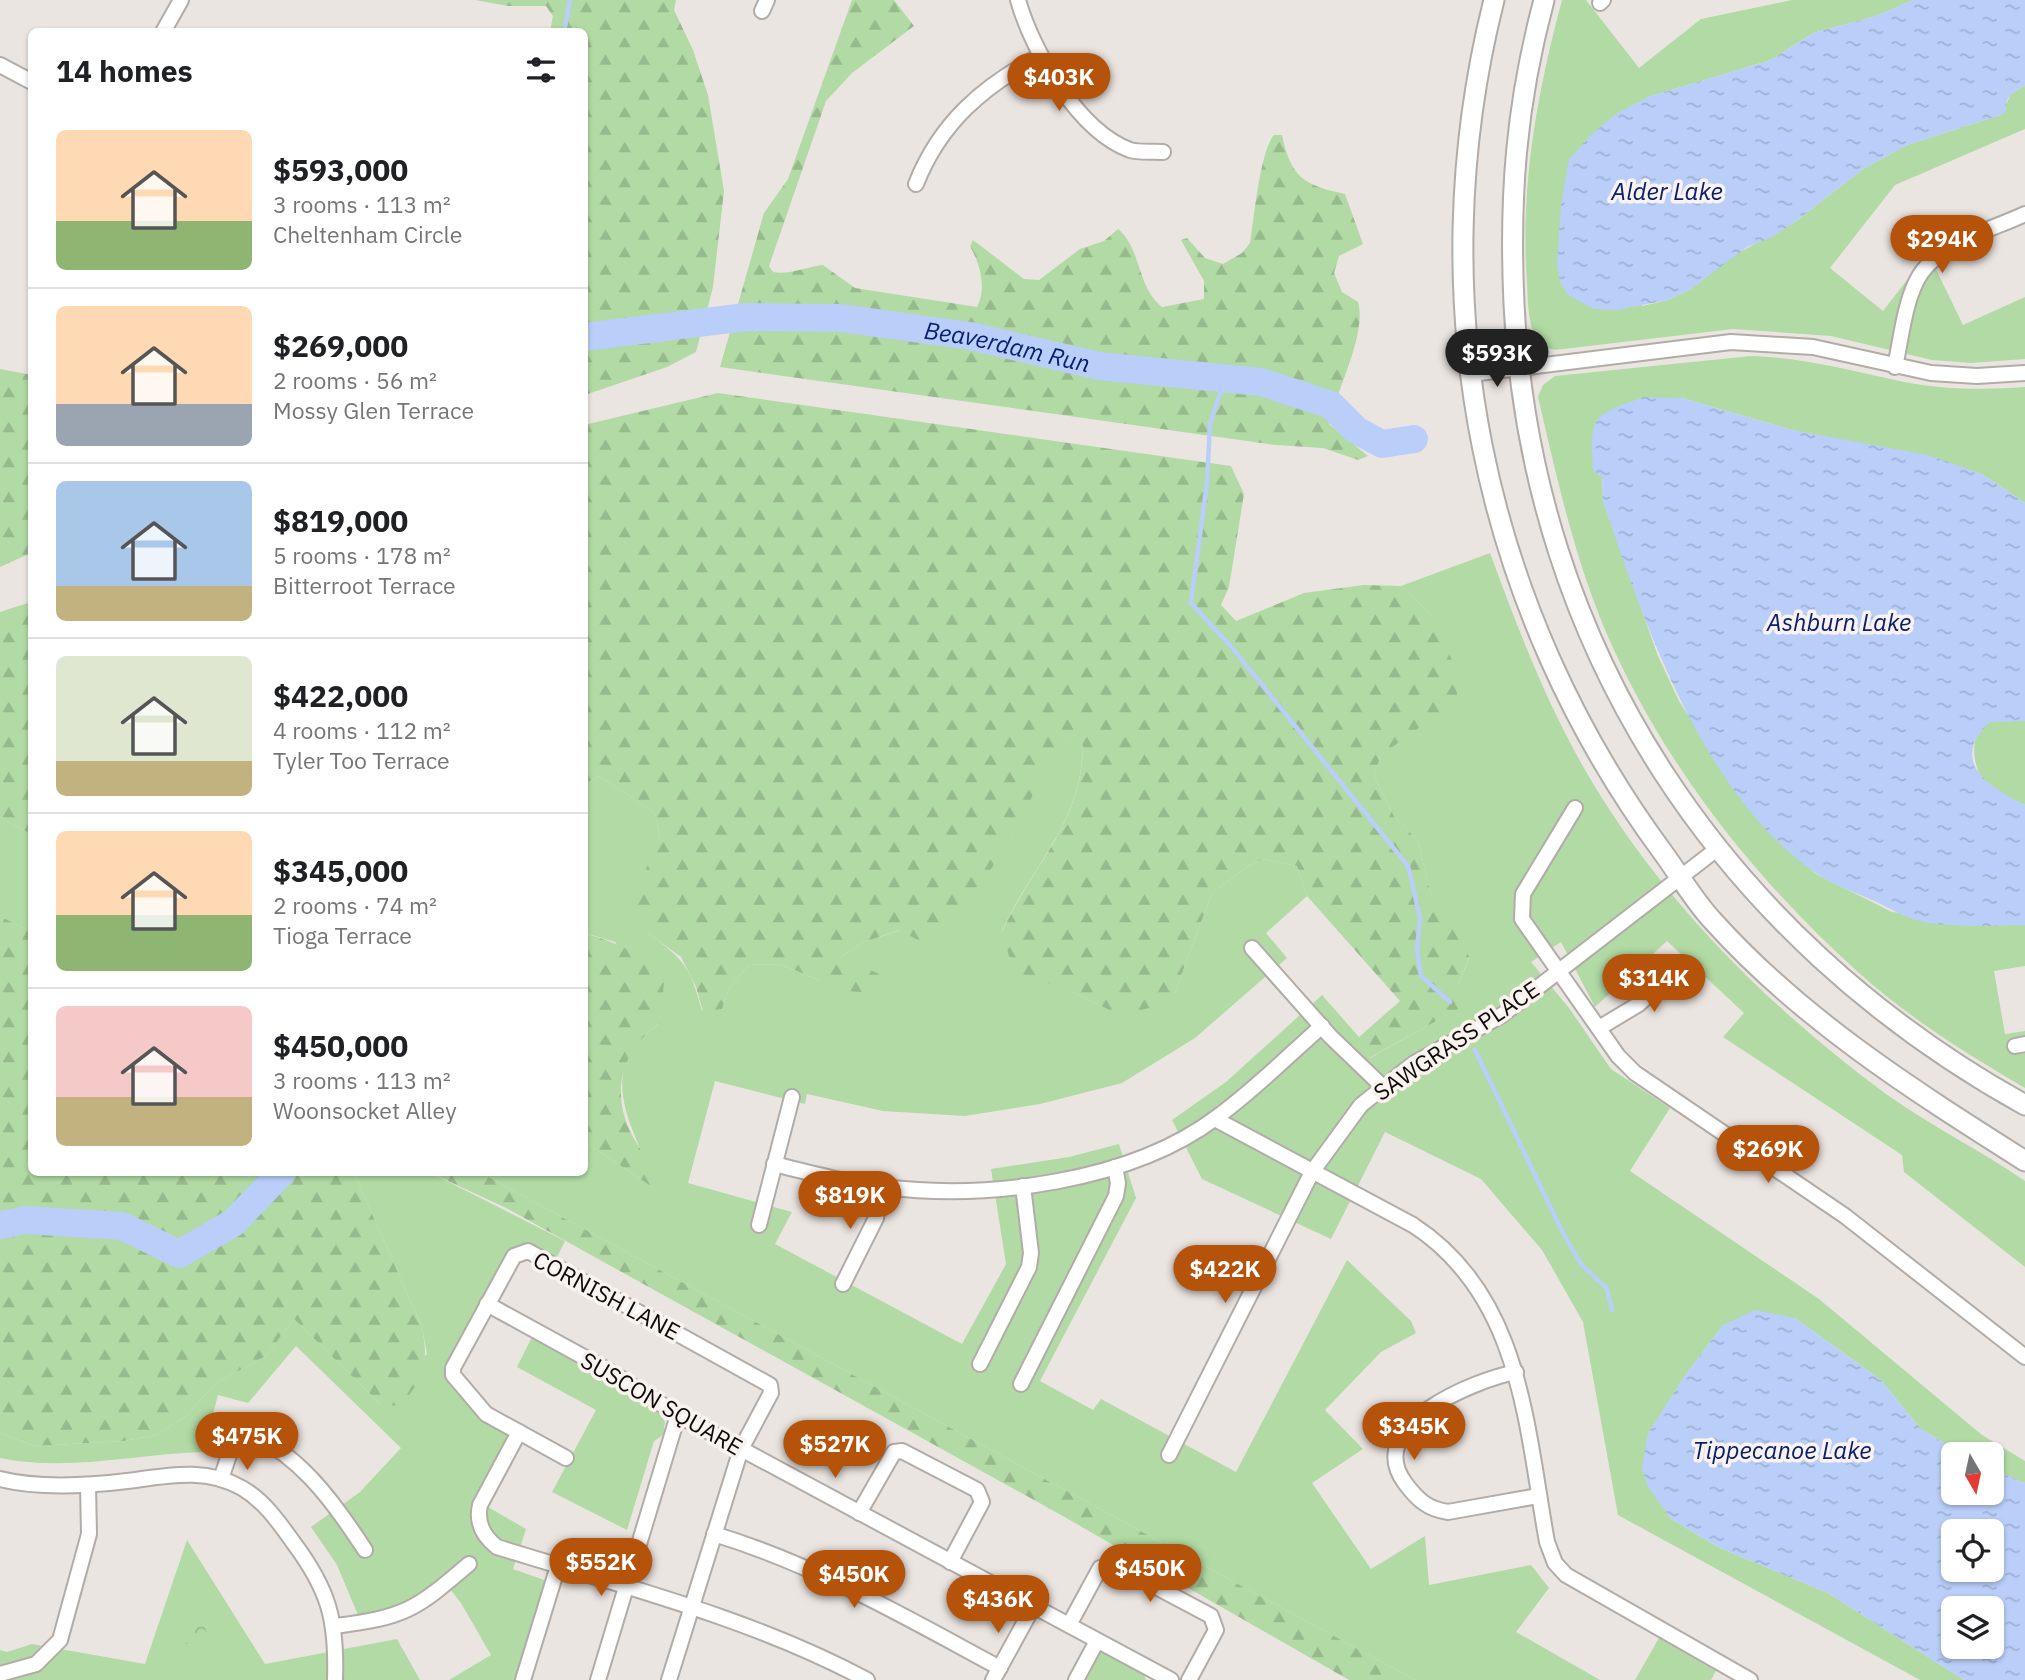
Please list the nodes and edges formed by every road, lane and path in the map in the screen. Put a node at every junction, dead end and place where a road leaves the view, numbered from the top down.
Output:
1 (181, 0) edge
2 (1018, 0) edge
3 (1494, 0) edge
4 (1544, 0) edge
5 (165, 28) edge
6 (1040, 56) junction
7 (0, 65) edge
8 (28, 80) edge
9 (1163, 152) dead end
10 (916, 184) dead end
11 (2025, 214) edge
12 (1895, 367) junction
13 (1518, 368) junction
14 (2025, 373) edge
15 (1471, 374) junction
16 (1575, 808) dead end
17 (1717, 849) junction
18 (1681, 878) junction
19 (1252, 948) dead end
20 (1682, 963) dead end
21 (1559, 968) junction
22 (1322, 1026) junction
23 (1599, 1028) junction
24 (1383, 1087) junction
25 (792, 1097) dead end
26 (2025, 1105) edge
27 (1215, 1119) junction
28 (2025, 1160) edge
29 (774, 1164) junction
30 (1115, 1167) junction
31 (1312, 1172) junction
32 (1023, 1186) junction
33 (882, 1187) junction
34 (758, 1224) dead end
35 (843, 1284) dead end
36 (487, 1304) junction
37 (2025, 1356) edge
38 (980, 1364) dead end
39 (1516, 1371) junction
40 (1021, 1384) dead end
41 (678, 1415) junction
42 (519, 1432) junction
43 (741, 1450) junction
44 (1168, 1455) dead end
45 (566, 1458) dead end
46 (0, 1479) edge
47 (221, 1479) junction
48 (88, 1485) junction
49 (1538, 1496) junction
50 (859, 1513) junction
51 (715, 1534) junction
52 (365, 1550) dead end
53 (950, 1562) junction
54 (469, 1564) dead end
55 (558, 1566) junction
56 (625, 1587) junction
57 (1033, 1606) junction
58 (692, 1607) junction
59 (1069, 1625) junction
60 (335, 1626) junction
61 (1097, 1641) junction
62 (0, 1674) edge
63 (997, 1674) edge
64 (1155, 1676) edge
65 (335, 1680) edge
66 (523, 1680) edge
67 (598, 1680) edge
68 (669, 1680) edge
69 (867, 1680) edge
70 (1076, 1680) edge
71 (1171, 1680) edge
72 (1189, 1680) edge
73 (1750, 1680) edge

1 - 5 street
2 - 6 street
3 - 15 main road
4 - 13 main road
6 - 9 street
6 - 10 street
7 - 8 street
11 - 12 street
12 - 13 street
12 - 14 street
13 - 15 street
13 - 17 main road
15 - 18 main road
16 - 21 street
17 - 18 street, SAWGRASS PLACE
17 - 26 main road
18 - 21 street, SAWGRASS PLACE
18 - 28 main road
19 - 22 street
20 - 23 street
21 - 23 street
21 - 24 street, SAWGRASS PLACE
22 - 24 street
22 - 27 street
23 - 37 street
24 - 31 street, SAWGRASS PLACE
25 - 29 street
27 - 30 street
27 - 31 street
29 - 33 street
29 - 34 street
30 - 32 street
30 - 40 street
31 - 39 street
31 - 44 street, SAWGRASS PLACE
32 - 33 street
32 - 38 street
33 - 35 street
36 - 41 street, SUSCON SQUARE
36 - 42 street, CORNISH LANE
36 - 43 street, CORNISH LANE
39 - 49 street
39 - 49 street
41 - 43 street, SUSCON SQUARE
41 - 56 street
42 - 45 street, CORNISH LANE
42 - 55 street
43 - 50 street, SUSCON SQUARE
43 - 51 street
46 - 48 street
47 - 48 street
47 - 52 street
47 - 60 street
48 - 62 street
49 - 73 street
50 - 53 street, SUSCON SQUARE
50 - 53 street
51 - 58 street
51 - 63 street
53 - 57 street, SUSCON SQUARE
54 - 60 street
55 - 56 street
55 - 66 street
56 - 58 street
56 - 67 street
57 - 59 street, SUSCON SQUARE
57 - 63 street
58 - 68 street
58 - 69 street
59 - 61 street, SUSCON SQUARE
59 - 72 street
60 - 65 street
61 - 64 street, SUSCON SQUARE
61 - 70 street
64 - 71 street, SUSCON SQUARE

